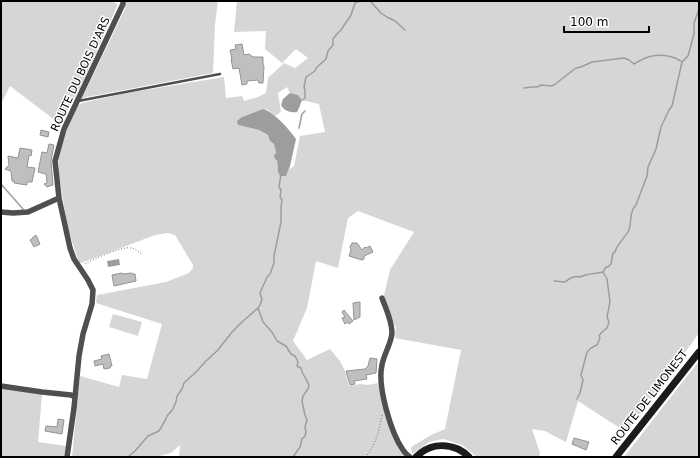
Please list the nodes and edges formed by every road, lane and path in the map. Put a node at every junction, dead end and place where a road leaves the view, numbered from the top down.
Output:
1 (123, 1) edge
2 (220, 74) dead end
3 (76, 102) junction
4 (59, 198) junction
5 (1, 212) edge
6 (142, 255) dead end
7 (80, 268) junction
8 (382, 298) dead end
9 (699, 352) edge
10 (1, 386) edge
11 (75, 397) junction
12 (382, 412) dead end
13 (67, 457) edge
14 (365, 457) edge
15 (410, 457) edge
16 (416, 457) edge
17 (469, 457) edge
18 (616, 457) edge

1 - 3 street, ROUTE DU BOIS D'ARS
2 - 3 lane
3 - 4 street, ROUTE DU BOIS D'ARS
4 - 5 street
4 - 7 street, ROUTE DU BOIS D'ARS
6 - 7 path
7 - 11 street, ROUTE DU BOIS D'ARS
8 - 15 street
9 - 18 main road, ROUTE DE LIMONEST
10 - 11 street
11 - 13 street, ROUTE DU BOIS D'ARS
12 - 14 path
16 - 17 main road

